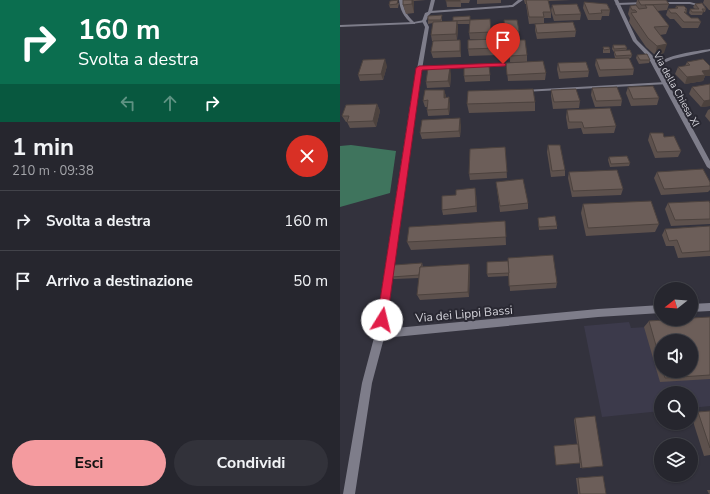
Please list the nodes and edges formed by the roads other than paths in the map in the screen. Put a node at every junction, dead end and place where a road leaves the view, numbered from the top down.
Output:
1 (401, 0) edge
2 (433, 0) edge
3 (521, 0) edge
4 (616, 2) edge
5 (649, 3) edge
6 (657, 3) edge
7 (706, 10) edge
8 (430, 12) junction
9 (424, 21) junction
10 (413, 23) junction
11 (340, 26) edge
12 (710, 50) edge
13 (503, 64) dead end
14 (419, 68) junction
15 (658, 70) junction
16 (666, 83) junction
17 (515, 92) edge
18 (710, 167) edge
19 (710, 306) edge
20 (698, 307) edge
21 (654, 309) edge
22 (380, 334) junction
23 (349, 494) edge

1 - 10 lane
2 - 8 lane
3 - 8 street
4 - 5 lane
4 - 15 street, Via della Chiesa XI
6 - 7 lane
8 - 9 street
9 - 10 lane
9 - 14 street
10 - 11 street
12 - 15 street
13 - 14 lane
14 - 22 street
15 - 16 street, Via della Chiesa XI
16 - 17 lane
16 - 18 street, Via della Chiesa XI
19 - 20 street
21 - 22 street, Via dei Lippi Bassi
22 - 23 street

